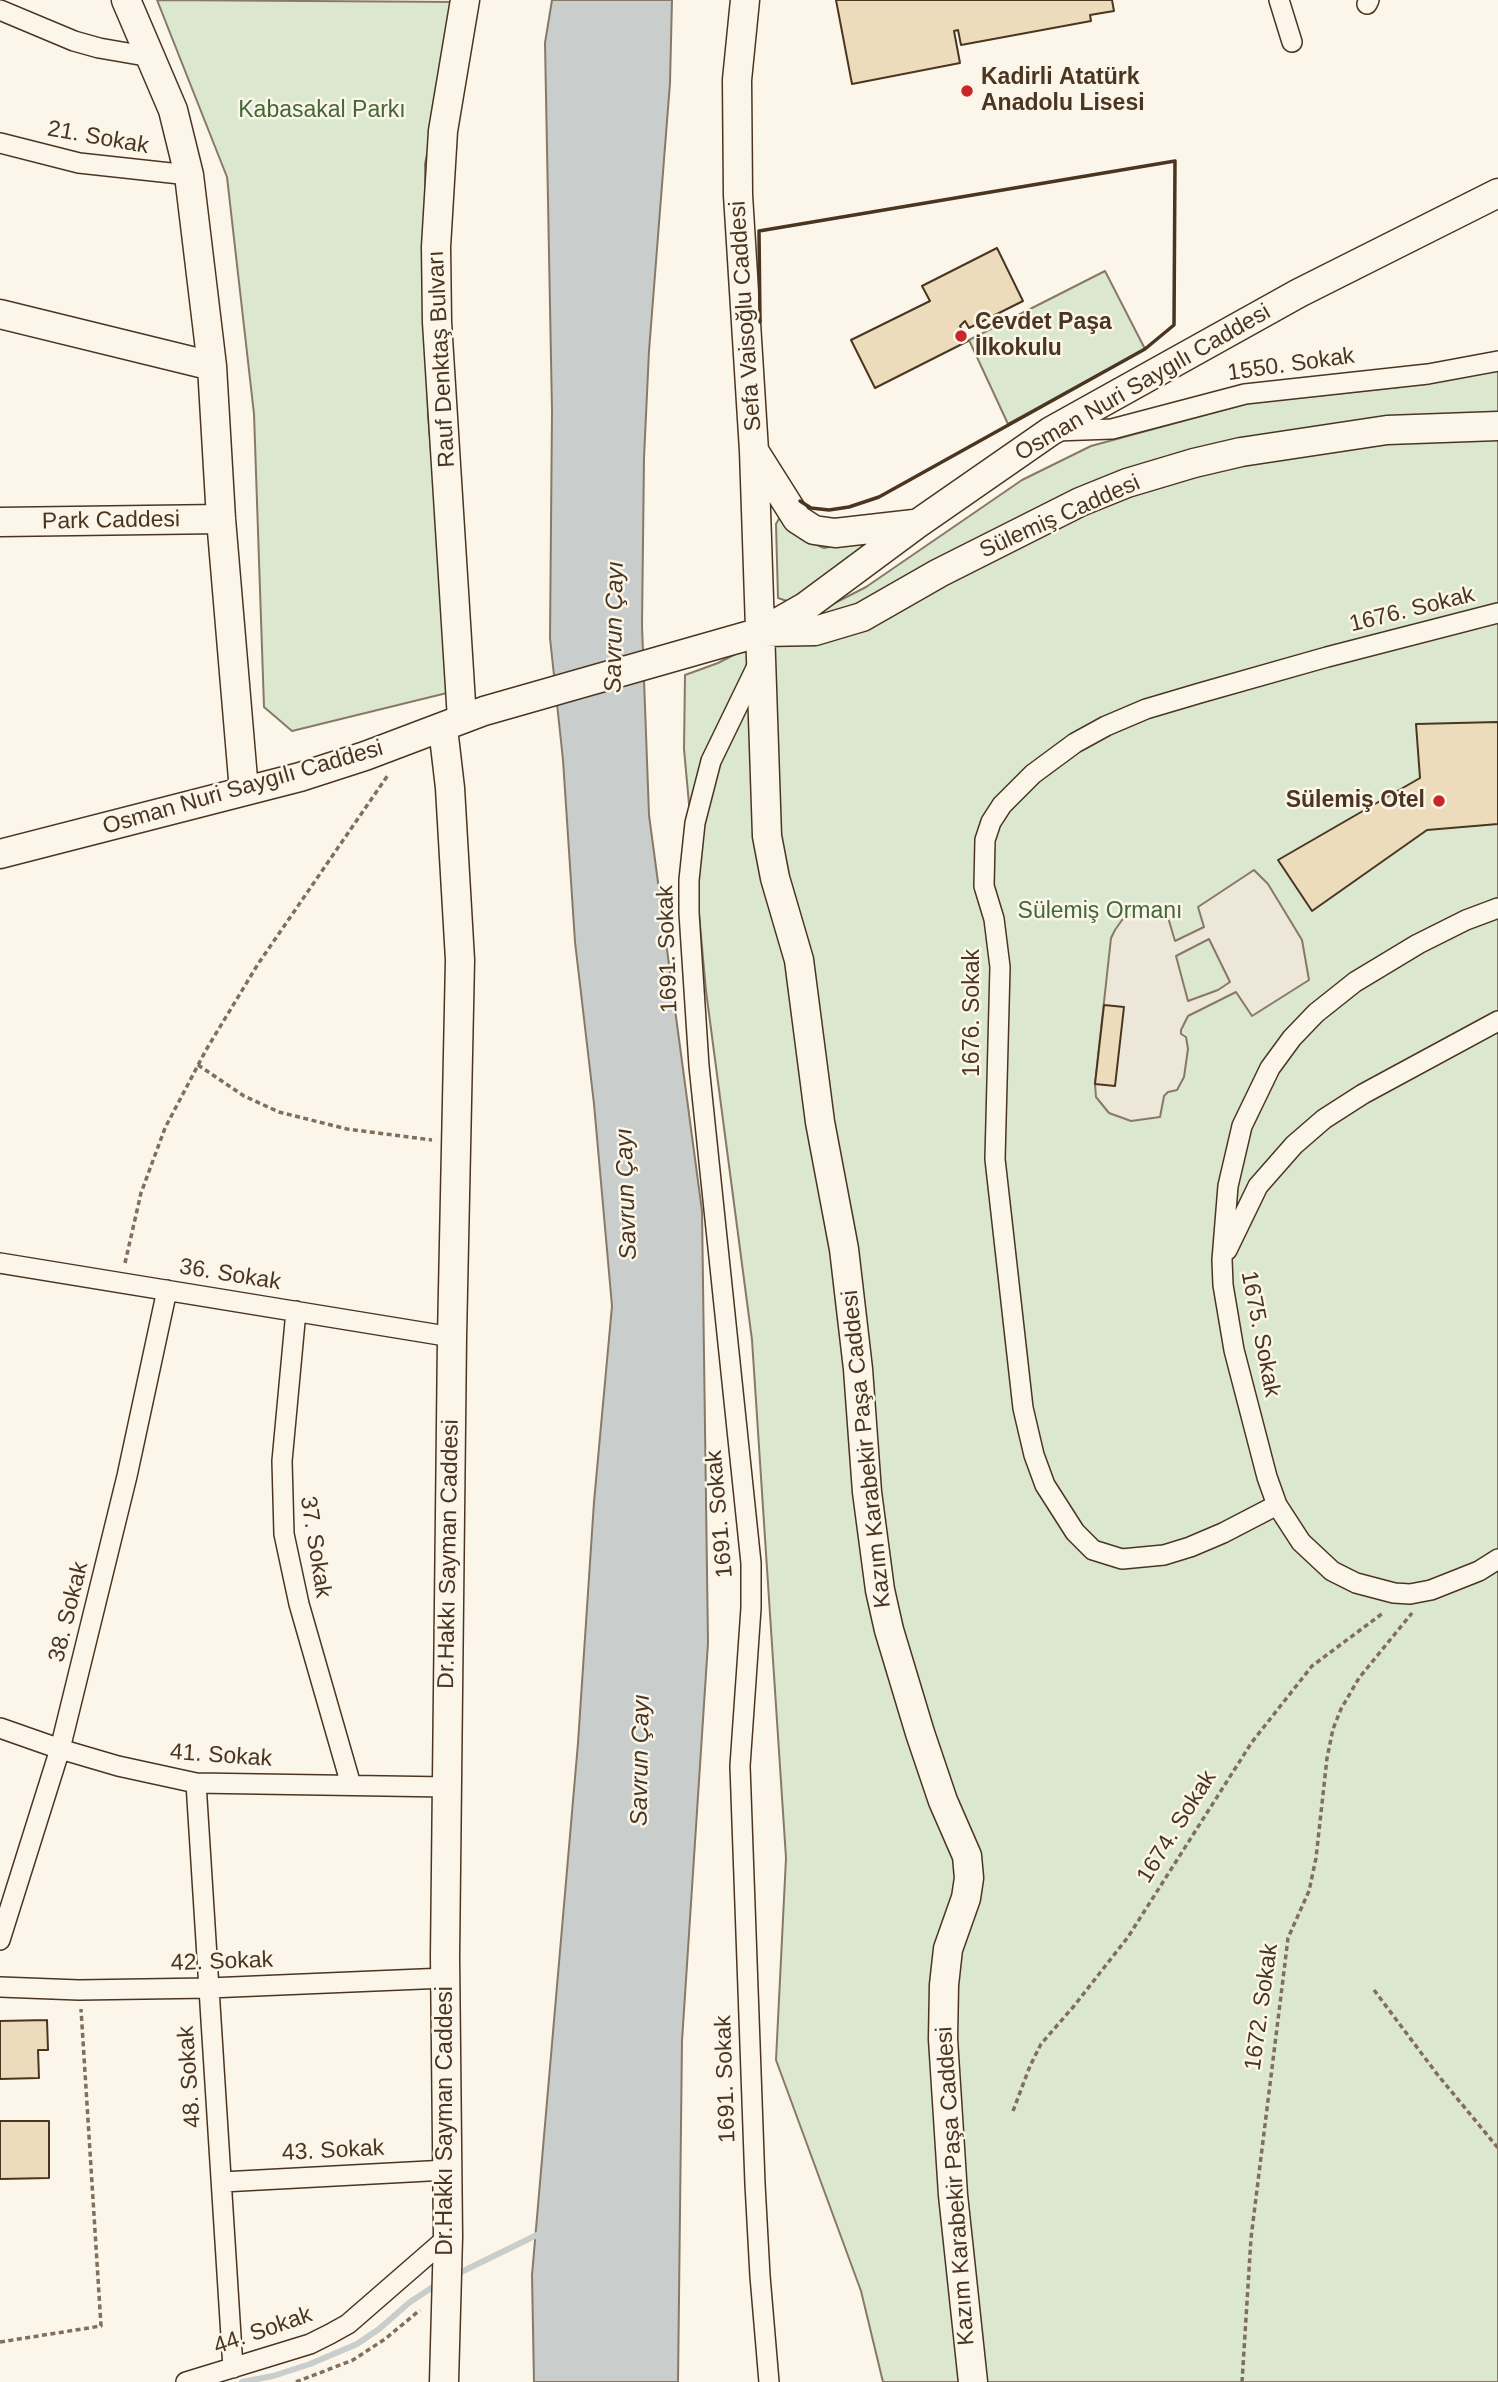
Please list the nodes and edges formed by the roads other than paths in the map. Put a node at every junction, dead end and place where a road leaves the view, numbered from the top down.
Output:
1 (126, 0) edge
2 (465, 0) edge
3 (745, 0) edge
4 (1279, 0) edge
5 (0, 10) edge
6 (1292, 42) dead end
7 (151, 57) junction
8 (0, 143) edge
9 (189, 175) junction
10 (1498, 193) edge
11 (0, 314) edge
12 (1498, 361) edge
13 (212, 366) junction
14 (1498, 426) edge
15 (1051, 430) junction
16 (754, 451) junction
17 (221, 519) junction
18 (0, 522) edge
19 (917, 524) junction
20 (1498, 614) edge
21 (761, 645) junction
22 (463, 719) junction
23 (244, 791) junction
24 (0, 854) edge
25 (1498, 908) edge
26 (1498, 1021) edge
27 (1222, 1260) junction
28 (0, 1263) edge
29 (167, 1290) junction
30 (296, 1311) junction
31 (452, 1337) junction
32 (1277, 1505) junction
33 (1498, 1559) edge
34 (0, 1728) edge
35 (60, 1749) junction
36 (196, 1783) junction
37 (351, 1785) junction
38 (447, 1787) junction
39 (0, 1940) edge
40 (445, 1978) junction
41 (0, 1987) edge
42 (209, 1988) junction
43 (447, 2170) junction
44 (222, 2182) junction
45 (448, 2237) junction
46 (233, 2368) junction
47 (186, 2382) edge
48 (444, 2382) edge
49 (769, 2382) edge
50 (973, 2382) edge

1 - 7 street
2 - 22 street, Rauf Denktaş Bulvarı
3 - 16 street, Sefa Vaisoğlu Caddesi
4 - 6 street
5 - 7 street
7 - 9 street
8 - 9 street, 21. Sokak
9 - 13 street
10 - 15 street, Osman Nuri Saygılı Caddesi
11 - 13 street
12 - 15 street, 1550. Sokak
13 - 17 street
14 - 21 street, Sülemiş Caddesi
15 - 19 street, Osman Nuri Saygılı Caddesi
16 - 19 street
16 - 21 street, Sefa Vaisoğlu Caddesi
17 - 18 street, Park Caddesi
17 - 23 street
19 - 21 street, Osman Nuri Saygılı Caddesi
20 - 32 street, 1676. Sokak
21 - 22 street, Osman Nuri Saygılı Caddesi
21 - 49 street, 1691. Sokak
21 - 50 street, Kazım Karabekir Paşa Caddesi
22 - 23 street, Osman Nuri Saygılı Caddesi
22 - 31 street, Dr.Hakkı Sayman Caddesi
23 - 24 street, Osman Nuri Saygılı Caddesi
25 - 27 street, 1675. Sokak
26 - 27 street
27 - 32 street, 1675. Sokak
28 - 29 street, 36. Sokak
29 - 30 street, 36. Sokak
29 - 35 street, 38. Sokak
30 - 31 street, 36. Sokak
30 - 37 street, 37. Sokak
31 - 38 street, Dr.Hakkı Sayman Caddesi
32 - 33 street, 1675. Sokak
34 - 35 street, 41. Sokak
35 - 36 street, 41. Sokak
35 - 39 street, 38. Sokak
36 - 37 street, 41. Sokak
36 - 42 street, 48. Sokak
37 - 38 street, 41. Sokak
38 - 40 street, Dr.Hakkı Sayman Caddesi
40 - 42 street, 42. Sokak
40 - 43 street, Dr.Hakkı Sayman Caddesi
41 - 42 street, 42. Sokak
42 - 44 street, 48. Sokak
43 - 44 street, 43. Sokak
43 - 45 street, Dr.Hakkı Sayman Caddesi
44 - 46 street, 48. Sokak
45 - 46 street, 44. Sokak
45 - 48 street, Dr.Hakkı Sayman Caddesi
46 - 47 street, 44. Sokak

